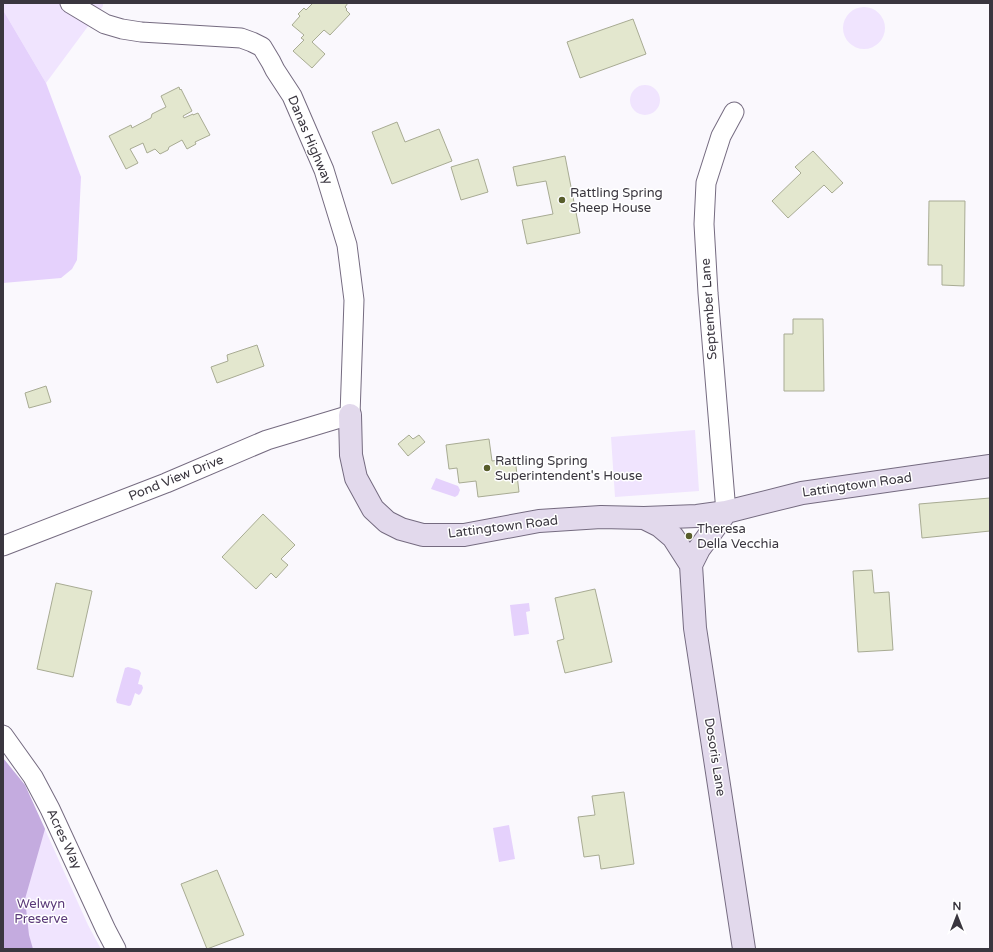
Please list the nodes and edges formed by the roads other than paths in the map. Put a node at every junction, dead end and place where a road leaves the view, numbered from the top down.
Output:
1 (70, 3) edge
2 (734, 112) dead end
3 (350, 415) junction
4 (990, 466) edge
5 (726, 512) junction
6 (644, 518) junction
7 (3, 546) edge
8 (690, 565) junction
9 (3, 735) edge
10 (116, 949) edge
11 (744, 949) edge

1 - 3 street, Danas Highway
2 - 5 street, September Lane
3 - 6 street, Lattingtown Road
3 - 7 street, Pond View Drive
4 - 5 street, Lattingtown Road
5 - 6 street, Lattingtown Road
5 - 8 street
6 - 8 street, Lattingtown Road
8 - 11 street, Dosoris Lane
9 - 10 street, Acres Way

